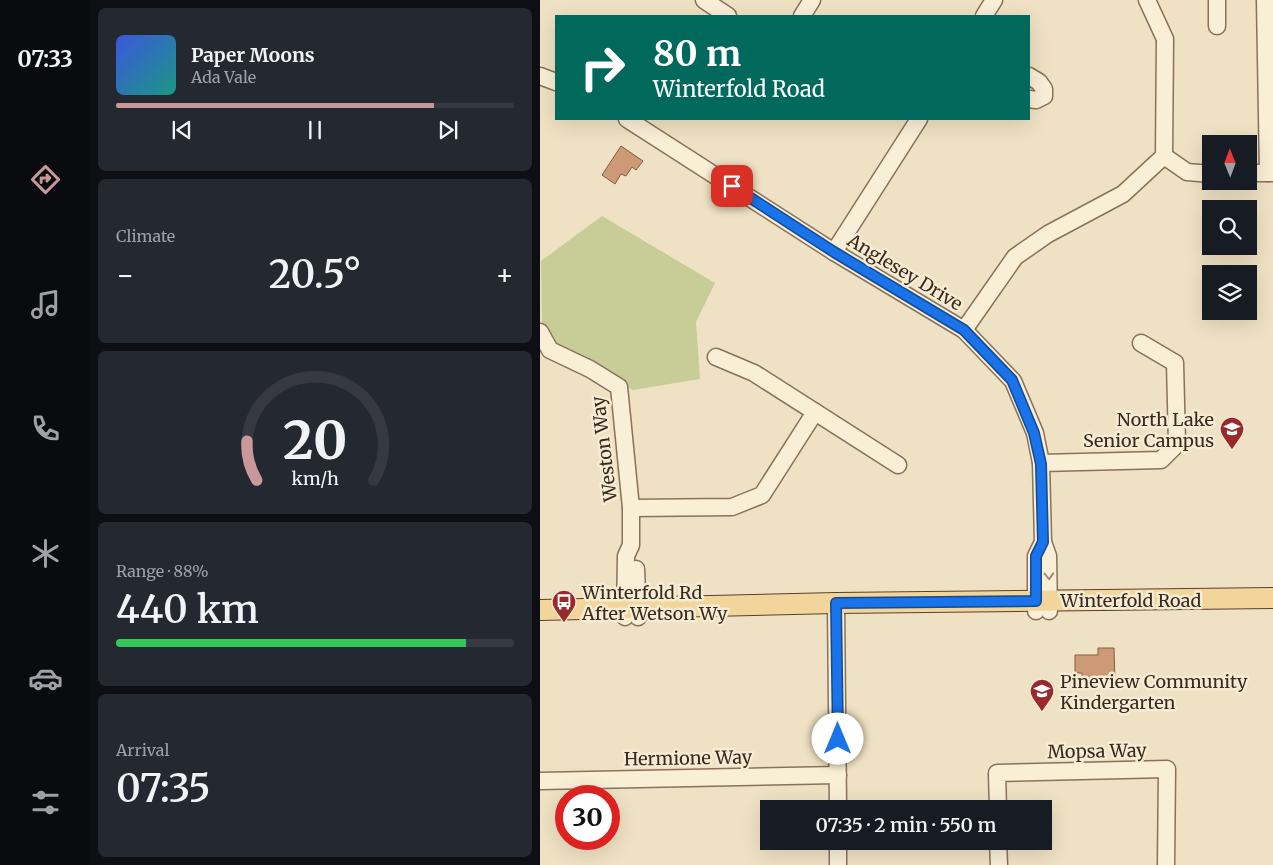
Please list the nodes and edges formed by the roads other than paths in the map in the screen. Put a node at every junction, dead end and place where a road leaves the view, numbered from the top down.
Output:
1 (704, 0) edge
2 (812, 0) edge
3 (994, 0) edge
4 (1147, 0) edge
5 (1217, 0) edge
6 (1265, 0) edge
7 (724, 15) edge
8 (803, 15) edge
9 (985, 15) edge
10 (1217, 26) dead end
11 (540, 76) edge
12 (1030, 77) edge
13 (555, 82) edge
14 (1030, 99) edge
15 (631, 120) edge
16 (918, 120) edge
17 (651, 125) edge
18 (1164, 156) junction
19 (1202, 173) edge
20 (1270, 173) edge
21 (834, 252) junction
22 (964, 330) junction
23 (540, 332) edge
24 (1140, 343) dead end
25 (716, 357) dead end
26 (814, 412) junction
27 (1041, 464) junction
28 (898, 465) dead end
29 (631, 508) junction
30 (1273, 598) edge
31 (1042, 606) junction
32 (1273, 607) edge
33 (837, 608) junction
34 (540, 610) edge
35 (631, 613) junction
36 (540, 619) edge
37 (838, 775) junction
38 (540, 781) edge
39 (838, 800) edge
40 (998, 800) edge
41 (838, 850) edge
42 (998, 850) edge
43 (838, 865) edge
44 (999, 865) edge
45 (1166, 865) edge

1 - 7 street
2 - 8 street
3 - 9 street
4 - 18 street
5 - 10 street
6 - 20 street
11 - 13 street
12 - 14 street
15 - 17 street, Anglesey Drive
16 - 21 street
17 - 21 street, Anglesey Drive
18 - 19 street
18 - 22 street
21 - 22 street, Anglesey Drive
22 - 27 street, Anglesey Drive
23 - 29 street, Weston Way
24 - 27 street
25 - 26 street
26 - 28 street
26 - 29 street
27 - 31 street, Anglesey Drive
29 - 35 street, Weston Way
30 - 31 main road, Winterfold Road
31 - 32 main road, Winterfold Road
31 - 33 main road, Winterfold Road
33 - 35 main road, Winterfold Road
33 - 37 street
34 - 35 main road, Winterfold Road
35 - 36 main road, Winterfold Road
37 - 38 street, Hermione Way
37 - 39 street
40 - 45 street, Mopsa Way
41 - 43 street
42 - 44 street

